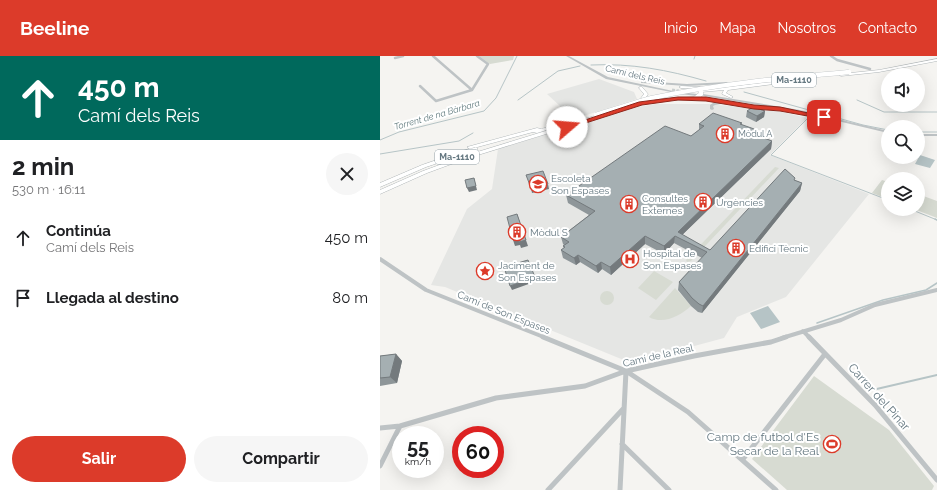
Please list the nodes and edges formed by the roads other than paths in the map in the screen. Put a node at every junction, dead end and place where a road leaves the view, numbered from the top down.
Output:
1 (403, 56) edge
2 (433, 56) edge
3 (477, 56) edge
4 (567, 56) edge
5 (830, 56) edge
6 (394, 58) dead end
7 (937, 59) edge
8 (897, 66) junction
9 (896, 68) edge
10 (870, 69) junction
11 (881, 70) edge
12 (881, 71) edge
13 (849, 72) junction
14 (605, 77) junction
15 (642, 82) junction
16 (732, 84) junction
17 (744, 85) junction
18 (420, 86) dead end
19 (641, 88) junction
20 (695, 88) junction
21 (472, 90) junction
22 (676, 91) junction
23 (700, 95) junction
24 (731, 97) junction
25 (643, 98) junction
26 (682, 98) junction
27 (735, 104) junction
28 (712, 109) dead end
29 (782, 109) junction
30 (588, 120) junction
31 (551, 127) junction
32 (881, 130) edge
33 (536, 133) junction
34 (925, 134) edge
35 (937, 135) edge
36 (380, 182) edge
37 (380, 185) edge
38 (380, 189) edge
39 (380, 192) edge
40 (380, 259) edge
41 (937, 290) edge
42 (803, 331) junction
43 (825, 354) junction
44 (626, 371) junction
45 (624, 408) junction
46 (400, 426) edge
47 (392, 427) edge
48 (380, 428) edge
49 (392, 442) edge
50 (622, 444) junction
51 (743, 459) junction
52 (380, 466) edge
53 (937, 480) edge
54 (548, 490) edge
55 (620, 490) edge
56 (669, 490) edge
57 (776, 490) edge

1 - 6 street
2 - 21 street
3 - 21 street
4 - 14 street, Camí dels Reis
5 - 10 street
7 - 8 main road, Ma-1110
7 - 9 main road, Ma-1110
8 - 10 main road, Ma-1110
8 - 13 main road, Ma-1110
10 - 16 main road, Ma-1110
11 - 13 main road, Ma-1110
12 - 17 main road, Ma-1110
13 - 33 main road, Ma-1110, bridge
14 - 15 street
14 - 19 street
14 - 22 street, Camí dels Reis
15 - 16 street
15 - 22 street
16 - 20 main road, Ma-1110
17 - 23 main road, Ma-1110
17 - 24 main road
18 - 21 street
19 - 22 street
19 - 25 main road
20 - 22 main road, Ma-1110
20 - 23 main road, Ma-1110
22 - 23 street, Camí dels Reis
22 - 25 main road, Ma-1110
22 - 26 main road, Ma-1110
23 - 24 street
23 - 26 main road, Ma-1110
23 - 27 street
23 - 29 street, Camí dels Reis
24 - 29 street
25 - 31 main road, Ma-1110
26 - 30 main road, Ma-1110
27 - 28 street
27 - 29 street
29 - 32 street, Camí dels Reis
30 - 33 main road, Ma-1110
30 - 39 main road
31 - 33 main road, Ma-1110
31 - 36 main road
33 - 37 main road, Ma-1110
33 - 38 main road, Ma-1110
34 - 35 street
40 - 44 street, Camí de Son Espases
41 - 42 street, Camí de la Real
42 - 43 street, Carrer del Pinar
42 - 44 street, Camí de la Real
43 - 51 street
43 - 53 street, Carrer del Pinar
44 - 45 street
44 - 46 street, Camí de la Real
44 - 51 street, Camí de Son Espases
45 - 50 street
45 - 54 street
47 - 48 street, Camí de la Real
49 - 52 street
50 - 55 street
50 - 56 street
51 - 57 street, Camí de Son Espases

